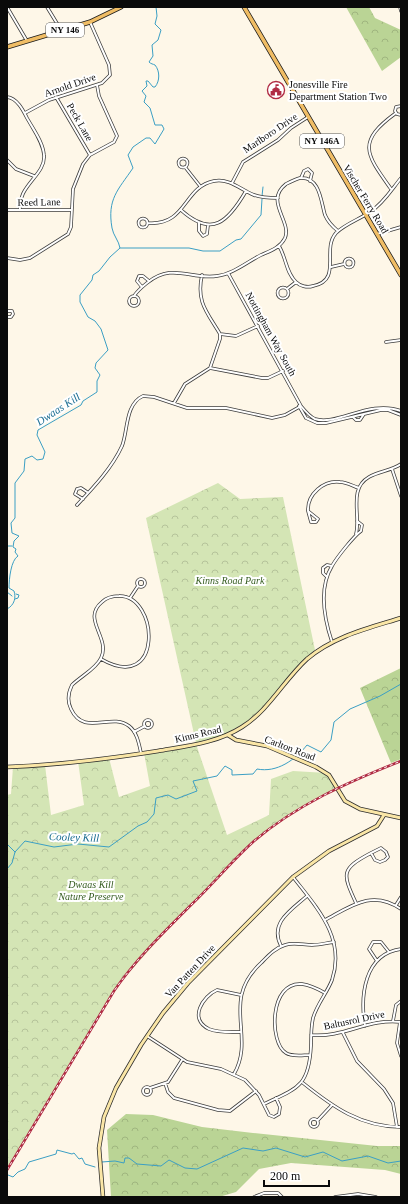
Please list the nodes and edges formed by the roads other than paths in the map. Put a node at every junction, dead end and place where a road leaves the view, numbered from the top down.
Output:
1 (7, 7) edge
2 (47, 7) edge
3 (121, 7) edge
4 (244, 7) edge
5 (400, 7) edge
6 (401, 11) edge
7 (90, 22) junction
8 (62, 31) junction
9 (27, 41) junction
10 (7, 47) edge
11 (97, 85) junction
12 (7, 96) edge
13 (56, 97) junction
14 (401, 106) edge
15 (25, 113) junction
16 (396, 113) junction
17 (401, 115) edge
18 (308, 117) junction
19 (90, 155) junction
20 (7, 160) edge
21 (186, 167) junction
22 (35, 176) junction
23 (301, 178) junction
24 (401, 178) edge
25 (310, 181) junction
26 (232, 183) junction
27 (200, 186) junction
28 (391, 189) junction
29 (246, 191) junction
30 (278, 198) junction
31 (7, 210) edge
32 (20, 210) junction
33 (71, 210) junction
34 (181, 210) junction
35 (366, 214) junction
36 (148, 223) junction
37 (200, 223) junction
38 (208, 225) junction
39 (401, 227) edge
40 (338, 231) junction
41 (377, 234) junction
42 (279, 246) junction
43 (7, 258) edge
44 (344, 264) junction
45 (331, 267) junction
46 (228, 273) junction
47 (202, 275) junction
48 (401, 275) edge
49 (149, 281) junction
50 (296, 282) junction
51 (142, 287) junction
52 (287, 289) junction
53 (134, 296) junction
54 (7, 311) edge
55 (7, 317) edge
56 (258, 326) junction
57 (220, 334) junction
58 (401, 340) edge
59 (386, 342) dead end
60 (210, 368) junction
61 (283, 371) junction
62 (174, 404) junction
63 (300, 406) junction
64 (401, 411) edge
65 (364, 414) junction
66 (401, 415) edge
67 (353, 417) junction
68 (401, 464) edge
69 (392, 469) junction
70 (359, 488) junction
71 (88, 492) junction
72 (401, 496) edge
73 (83, 499) junction
74 (77, 505) dead end
75 (308, 511) junction
76 (357, 521) junction
77 (356, 534) junction
78 (332, 566) junction
79 (326, 576) junction
80 (138, 586) dead end
81 (130, 598) junction
82 (401, 618) edge
83 (332, 642) junction
84 (101, 659) junction
85 (145, 726) dead end
86 (134, 732) junction
87 (228, 735) junction
88 (141, 753) junction
89 (7, 767) edge
90 (384, 815) junction
91 (401, 818) edge
92 (371, 853) junction
93 (293, 877) junction
94 (307, 896) junction
95 (401, 897) edge
96 (356, 903) junction
97 (396, 905) junction
98 (401, 908) edge
99 (325, 920) junction
100 (334, 942) junction
101 (282, 946) junction
102 (401, 949) edge
103 (389, 952) junction
104 (377, 961) junction
105 (325, 993) junction
106 (241, 995) junction
107 (401, 1001) edge
108 (393, 1021) junction
109 (401, 1022) edge
110 (366, 1026) junction
111 (240, 1032) junction
112 (343, 1033) junction
113 (311, 1034) junction
114 (148, 1036) junction
115 (310, 1055) junction
116 (401, 1056) edge
117 (182, 1060) junction
118 (234, 1074) junction
119 (302, 1082) junction
120 (165, 1084) junction
121 (150, 1088) dead end
122 (256, 1091) junction
123 (276, 1098) junction
124 (264, 1104) junction
125 (332, 1105) junction
126 (318, 1121) junction
127 (397, 1127) junction
128 (401, 1127) edge
129 (272, 1193) junction
130 (103, 1197) edge
131 (254, 1197) edge
132 (272, 1197) edge
133 (282, 1197) edge
134 (335, 1197) edge
135 (376, 1197) edge

1 - 9 street
2 - 8 street
3 - 7 main road, NY 146
4 - 18 main road, Vischer Ferry Road / NY 146A
5 - 6 street
7 - 8 main road, NY 146
7 - 11 street, Arnold Drive
8 - 9 main road, NY 146
9 - 10 main road, NY 146
11 - 13 street, Arnold Drive
11 - 19 street
12 - 15 street
13 - 15 street, Arnold Drive
13 - 19 street, Peck Lane
14 - 16 street
15 - 22 street
16 - 17 street
16 - 28 street
18 - 26 street, Marlboro Drive
18 - 35 main road, Vischer Ferry Road / NY 146A
19 - 33 street
20 - 22 street
21 - 21 street
21 - 27 street
22 - 32 street
23 - 25 street
23 - 25 street
23 - 30 street
24 - 28 street
25 - 40 street
26 - 27 street
26 - 29 street
27 - 34 street
28 - 35 street
29 - 30 street
29 - 38 street
30 - 42 street
31 - 32 street, Reed Lane
32 - 33 street, Reed Lane
33 - 43 street
34 - 36 street
34 - 37 street
35 - 40 street
35 - 41 main road, Vischer Ferry Road / NY 146A
36 - 36 street
37 - 38 street
37 - 38 street
39 - 41 street
40 - 45 street
41 - 48 main road, Vischer Ferry Road / NY 146A
42 - 46 street
42 - 50 street
44 - 44 street
44 - 45 street
45 - 50 street
46 - 47 street
46 - 56 street, Nottingham Way South
47 - 49 street
47 - 57 street
49 - 51 street
49 - 51 street
50 - 52 street
51 - 53 street
52 - 52 street
53 - 53 street
54 - 55 street
56 - 57 street
56 - 61 street, Nottingham Way South
57 - 60 street
58 - 59 street
60 - 61 street
60 - 62 street
61 - 63 street, Nottingham Way South
62 - 63 street
62 - 71 street
63 - 64 street, Nottingham Way South
63 - 67 street, Nottingham Way South
65 - 66 street, Nottingham Way South
65 - 67 street, Nottingham Way South
65 - 67 street, Nottingham Way South
68 - 69 street
69 - 70 street
69 - 72 street
70 - 75 street
70 - 76 street
71 - 73 street
71 - 73 street
73 - 74 street
75 - 75 street
76 - 77 street
76 - 77 street
77 - 78 street
78 - 79 street
78 - 79 street
79 - 83 street
80 - 81 street
81 - 84 street
81 - 84 street
82 - 83 street, Kinns Road
83 - 87 street, Kinns Road
84 - 86 street
85 - 86 street
86 - 88 street
87 - 88 street, Kinns Road
87 - 90 street, Carlton Road
88 - 89 street, Kinns Road
90 - 91 street, Carlton Road
90 - 93 street, Van Patten Drive
92 - 92 street
92 - 96 street
93 - 94 street
93 - 114 street, Van Patten Drive
94 - 99 street
94 - 101 street
95 - 97 street
96 - 97 street
96 - 99 street
97 - 98 street
99 - 100 street
100 - 101 street
100 - 105 street
101 - 106 street
102 - 103 street
103 - 104 street
103 - 104 street
104 - 110 street
105 - 113 street
105 - 115 street
106 - 111 street
106 - 111 street
107 - 108 street
108 - 109 street, Baltusrol Drive
108 - 110 street, Baltusrol Drive
109 - 116 street
110 - 112 street, Baltusrol Drive
111 - 118 street
112 - 113 street, Baltusrol Drive
112 - 127 street
113 - 115 street
114 - 117 street
114 - 130 street, Van Patten Drive
115 - 119 street
117 - 118 street
117 - 120 street
118 - 122 street
119 - 123 street
119 - 125 street
120 - 121 street
120 - 122 street
122 - 124 street
123 - 124 street
123 - 124 street
125 - 126 street
125 - 127 street
126 - 126 street
127 - 128 street
129 - 131 street
129 - 132 street
129 - 133 street
134 - 135 street

